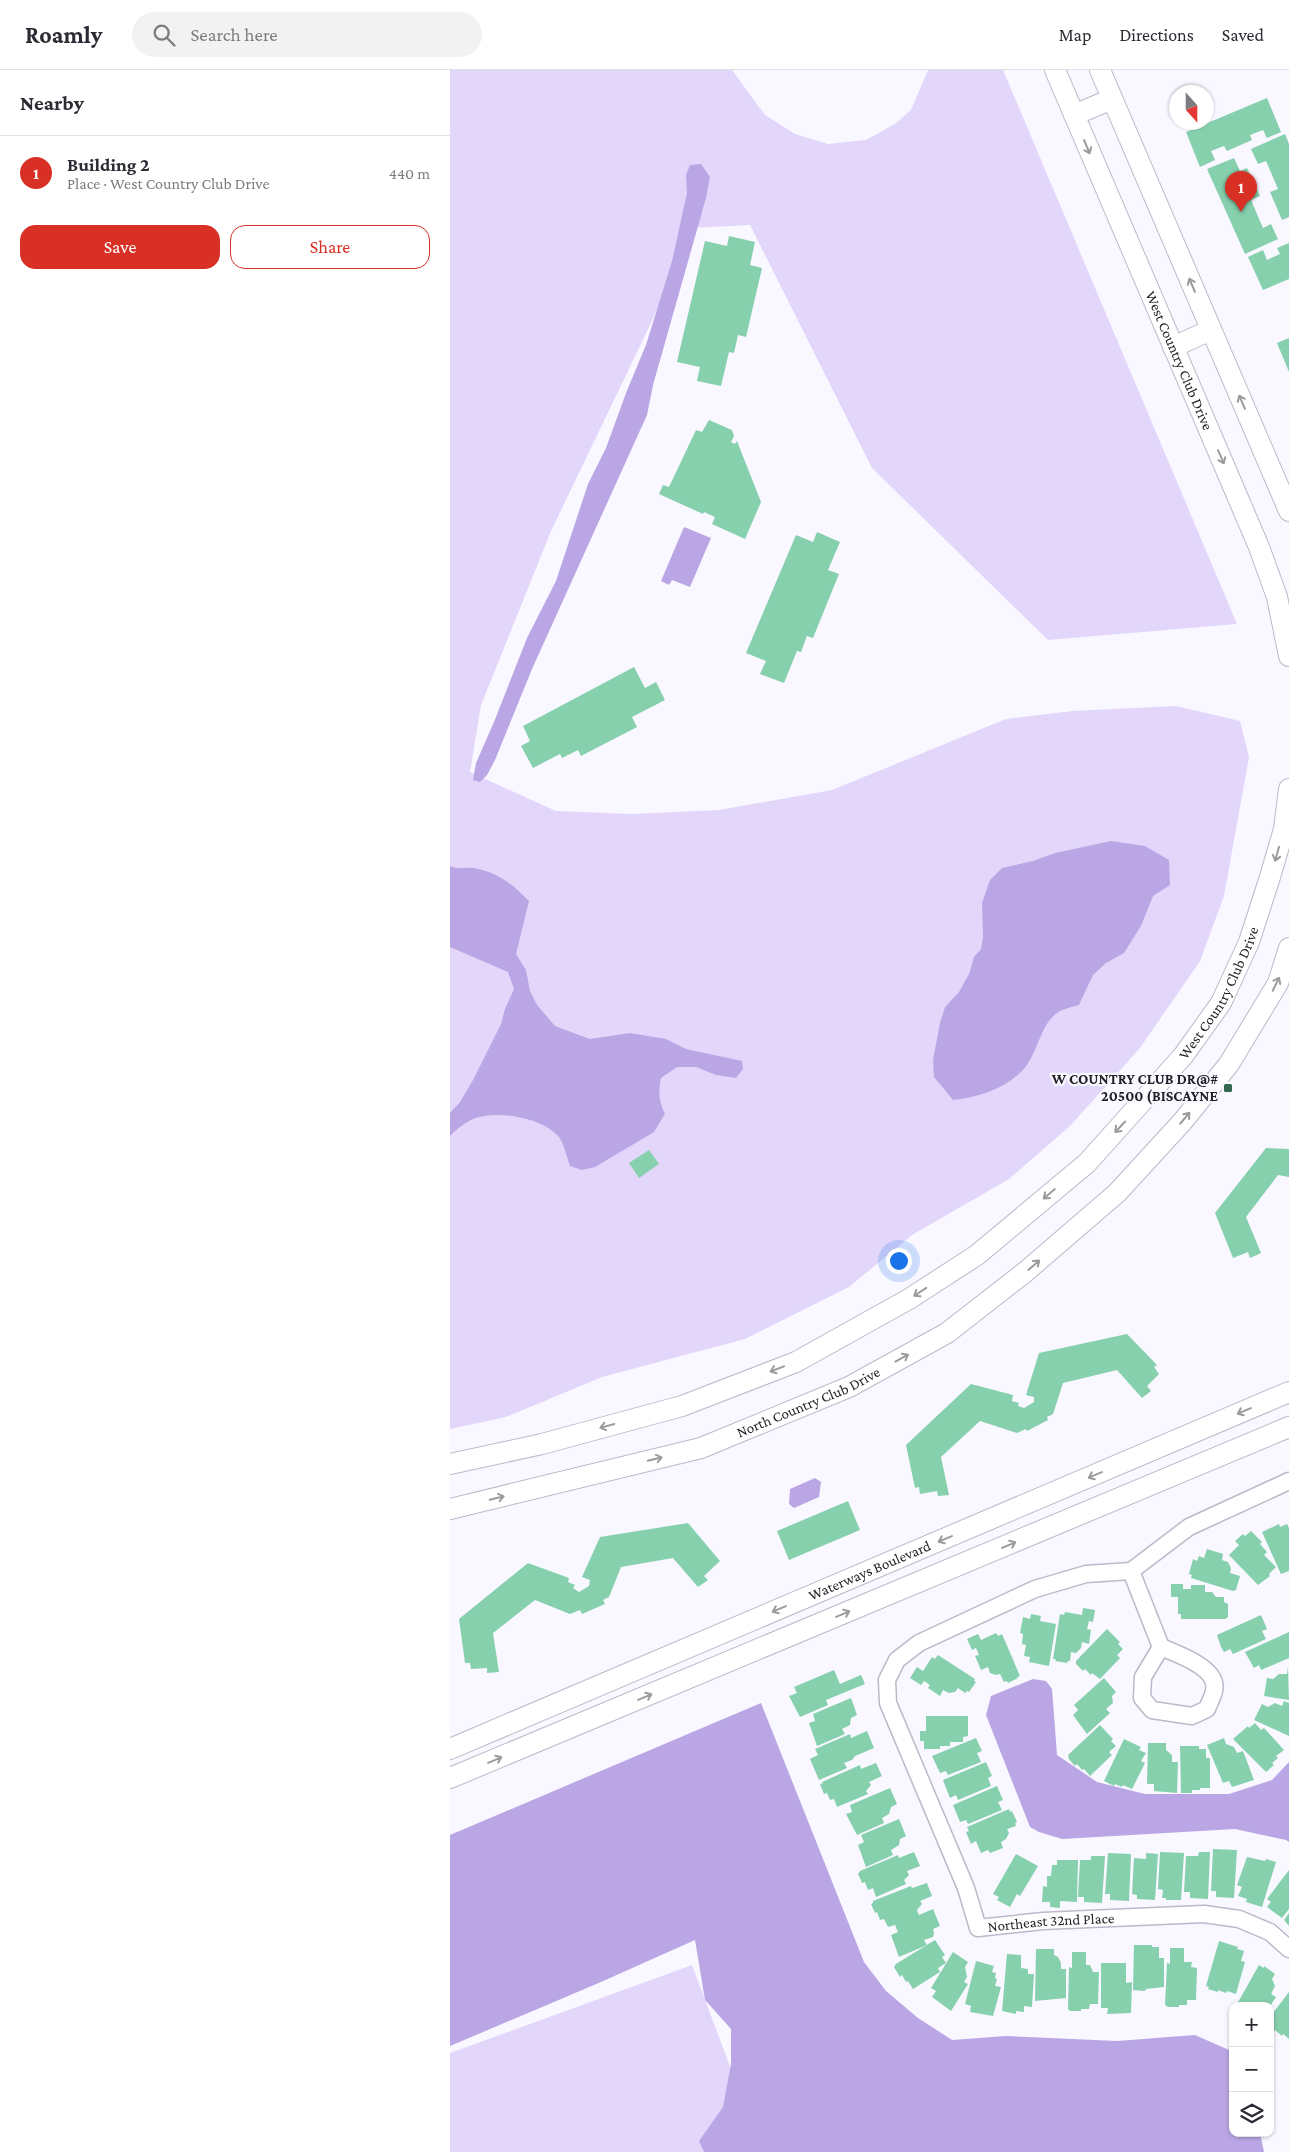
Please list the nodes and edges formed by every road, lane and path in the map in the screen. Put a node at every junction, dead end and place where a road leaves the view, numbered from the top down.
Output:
1 (1055, 70) edge
2 (1100, 70) edge
3 (1112, 99) junction
4 (1074, 115) junction
5 (1211, 330) junction
6 (1173, 347) junction
7 (1289, 511) edge
8 (1289, 656) edge
9 (1289, 789) edge
10 (1289, 948) edge
11 (1289, 1392) edge
12 (1289, 1427) edge
13 (450, 1464) edge
14 (1289, 1481) edge
15 (450, 1509) edge
16 (1131, 1572) junction
17 (1160, 1647) junction
18 (450, 1749) edge
19 (450, 1778) edge
20 (1289, 1949) edge

1 - 4 street, West Country Club Drive
2 - 3 street
3 - 4 street
5 -> 3 street
4 -> 6 street, West Country Club Drive
5 - 6 street
7 -> 5 street
6 -> 8 street, West Country Club Drive
9 -> 13 street, West Country Club Drive
15 -> 10 street, North Country Club Drive
11 -> 18 street, Waterways Boulevard
19 -> 12 street, Waterways Boulevard
14 - 16 street
16 - 17 street
16 - 20 street, Northeast 32nd Place
17 - 17 street

